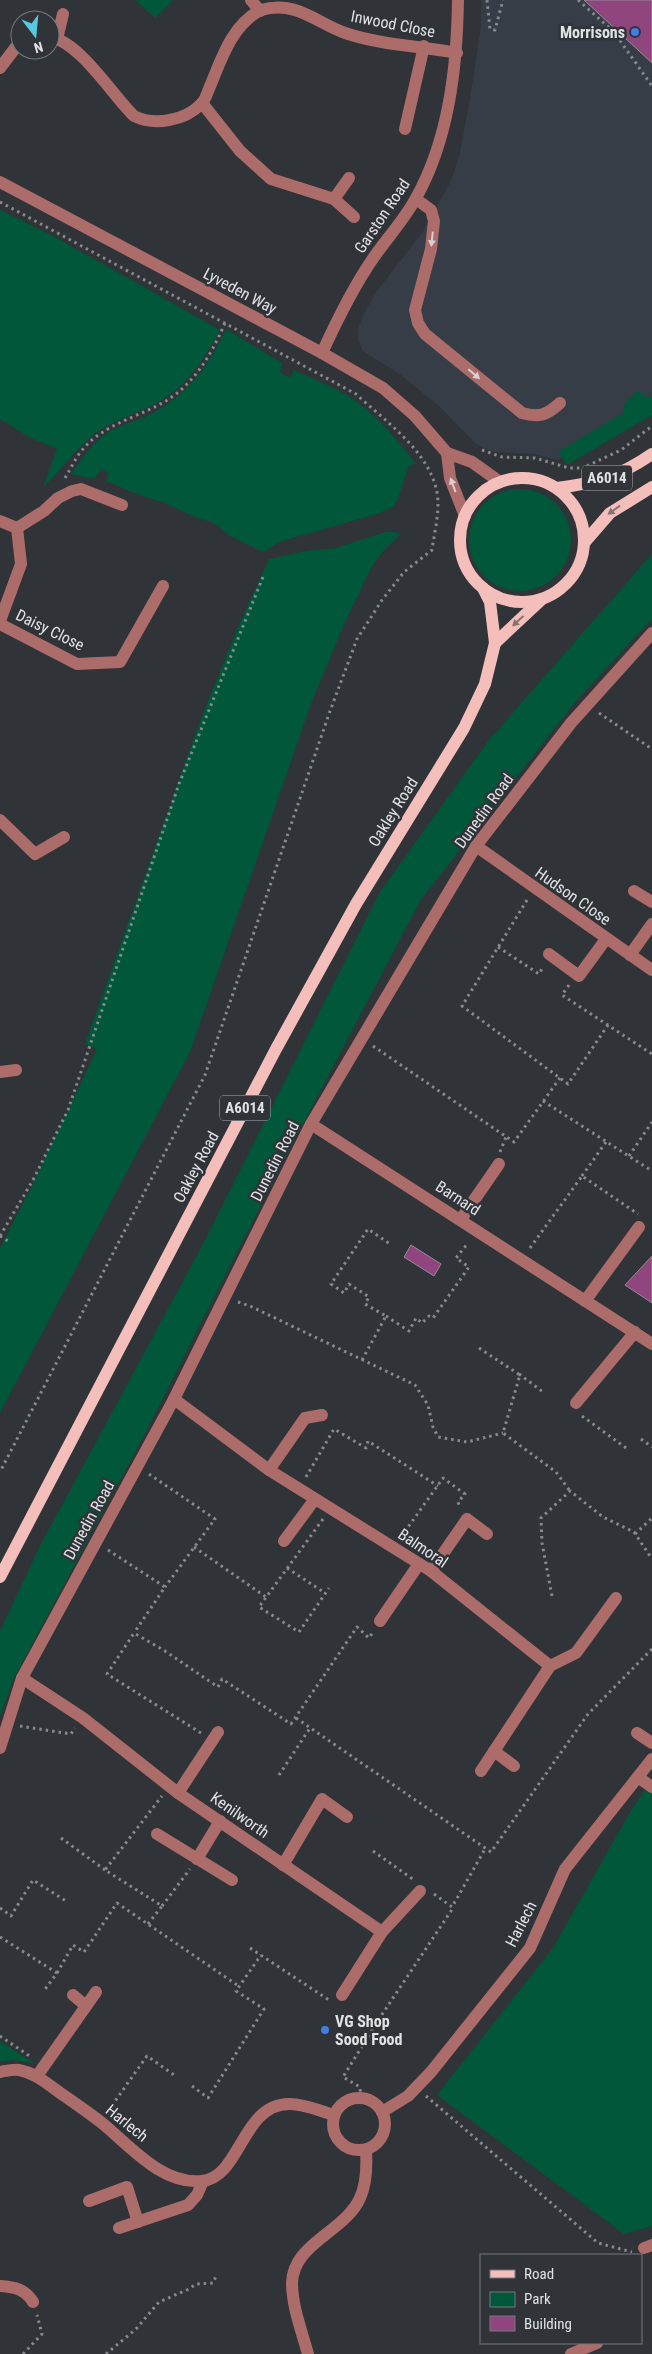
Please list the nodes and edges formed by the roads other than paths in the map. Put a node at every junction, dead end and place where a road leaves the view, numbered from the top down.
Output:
1 (251, 0) edge
2 (458, 0) edge
3 (260, 11) junction
4 (62, 14) dead end
5 (60, 19) edge
6 (60, 43) edge
7 (424, 46) junction
8 (457, 53) junction
9 (10, 56) edge
10 (0, 68) edge
11 (202, 104) junction
12 (405, 129) dead end
13 (349, 178) dead end
14 (0, 182) edge
15 (334, 198) junction
16 (416, 199) junction
17 (354, 217) dead end
18 (322, 353) junction
19 (560, 403) dead end
20 (447, 453) junction
21 (652, 454) edge
22 (500, 482) junction
23 (652, 486) edge
24 (557, 488) junction
25 (122, 505) dead end
26 (465, 516) junction
27 (0, 521) edge
28 (17, 528) junction
29 (584, 543) junction
30 (163, 586) dead end
31 (483, 588) junction
32 (542, 599) junction
33 (0, 622) edge
34 (652, 633) edge
35 (495, 643) junction
36 (0, 820) edge
37 (64, 837) dead end
38 (476, 846) junction
39 (634, 891) dead end
40 (652, 902) edge
41 (652, 924) edge
42 (606, 939) junction
43 (550, 955) road end
44 (630, 955) junction
45 (652, 970) edge
46 (16, 1070) dead end
47 (0, 1072) edge
48 (311, 1124) junction
49 (499, 1164) dead end
50 (461, 1219) junction
51 (638, 1227) road end
52 (585, 1301) junction
53 (635, 1332) junction
54 (652, 1344) edge
55 (174, 1399) junction
56 (576, 1403) road end
57 (322, 1415) dead end
58 (269, 1470) junction
59 (315, 1499) junction
60 (487, 1534) dead end
61 (284, 1540) dead end
62 (420, 1564) junction
63 (431, 1571) junction
64 (0, 1577) edge
65 (616, 1598) dead end
66 (380, 1621) road end
67 (550, 1666) junction
68 (22, 1678) junction
69 (637, 1733) dead end
70 (215, 1736) road end
71 (652, 1743) edge
72 (0, 1748) edge
73 (494, 1751) junction
74 (652, 1759) edge
75 (514, 1766) dead end
76 (482, 1771) dead end
77 (638, 1777) junction
78 (652, 1787) edge
79 (174, 1789) junction
80 (348, 1817) dead end
81 (220, 1821) junction
82 (158, 1834) dead end
83 (197, 1858) junction
84 (283, 1865) junction
85 (232, 1880) dead end
86 (422, 1888) road end
87 (382, 1932) junction
88 (96, 1992) dead end
89 (73, 1995) dead end
90 (342, 1995) road end
91 (86, 2006) junction
92 (41, 2071) junction
93 (0, 2072) edge
94 (382, 2112) junction
95 (334, 2116) junction
96 (366, 2150) junction
97 (203, 2181) junction
98 (89, 2201) dead end
99 (138, 2222) junction
100 (119, 2228) dead end
101 (0, 2286) edge
102 (33, 2302) road end
103 (595, 2344) edge
104 (308, 2354) edge
105 (571, 2354) edge

1 - 3 street
2 - 8 street, Garston Road
3 - 7 street, Inwood Close
3 - 11 street
4 - 5 street
6 - 11 street
7 - 8 street, Inwood Close
7 - 12 street
8 - 16 street, Garston Road
9 - 10 street
11 - 15 street
13 - 15 street
14 - 18 street, Lyveden Way
15 - 17 street
16 - 18 street, Garston Road
16 -> 19 street
18 - 20 street, Lyveden Way
20 - 22 street, Lyveden Way
26 -> 20 street
21 - 24 main road, A6014
22 - 24 main road
22 - 26 main road
23 -> 29 main road, A6014
24 - 29 main road
25 - 28 street
26 - 31 main road
27 - 28 street
28 - 33 street
29 - 32 main road
30 - 33 street, Daisy Close
31 - 32 main road
31 - 35 main road, Oakley Road
32 -> 35 main road
34 - 38 street, Dunedin Road
35 - 64 main road, Oakley Road / A6014
36 - 37 street
38 - 42 street, Hudson Close
38 - 48 street, Dunedin Road
39 - 40 street
41 - 44 street
42 - 43 street
42 - 44 street, Hudson Close
44 - 45 street, Hudson Close
46 - 47 street
48 - 50 street, Barnard
48 - 55 street, Dunedin Road
49 - 50 street
50 - 52 street, Barnard
51 - 52 street
52 - 53 street, Barnard
53 - 54 street, Barnard
53 - 56 street
55 - 58 street, Balmoral
55 - 68 street, Dunedin Road
57 - 58 street
58 - 59 street, Balmoral
59 - 61 street
59 - 62 street, Balmoral
60 - 63 street
62 - 63 street, Balmoral
62 - 66 street
63 - 67 street, Balmoral
65 - 67 street
67 - 73 street
68 - 72 street, Dunedin Road
68 - 79 street, Kenilworth
69 - 71 street
70 - 79 street
73 - 75 street
73 - 76 street
74 - 77 street, Harlech
77 - 78 street
77 - 94 street, Harlech
79 - 81 street, Kenilworth
80 - 84 street
81 - 83 street
81 - 84 street, Kenilworth
82 - 83 street
83 - 85 street
84 - 87 street, Kenilworth
86 - 87 street
87 - 90 street
88 - 91 street
89 - 91 street
91 - 92 street
92 - 93 street, Harlech
92 - 97 street, Harlech
94 - 95 street
94 - 96 street
95 - 96 street
95 - 97 street
96 - 104 street
97 - 99 street
98 - 99 street
99 - 100 street
101 - 102 street
103 - 105 street

